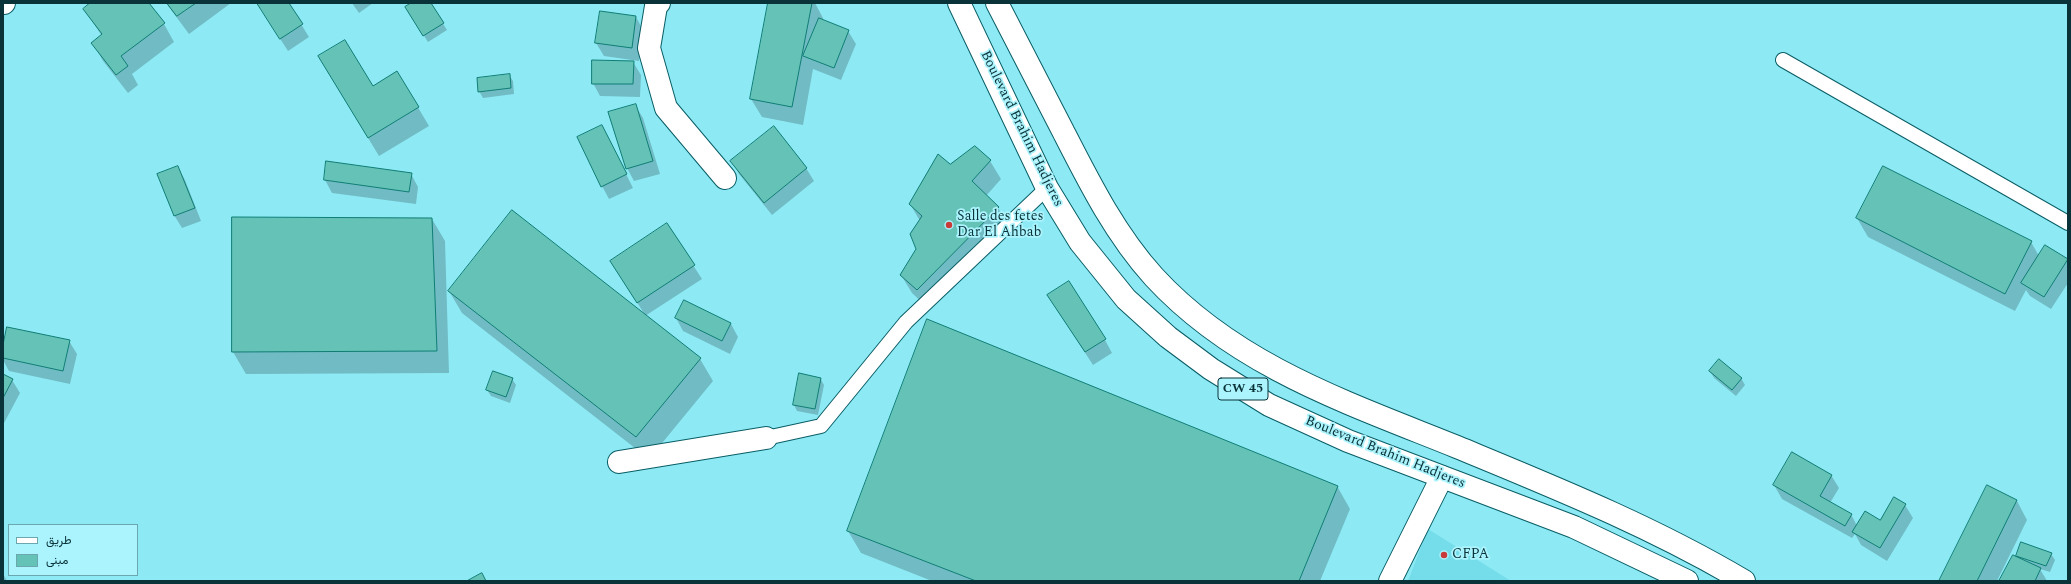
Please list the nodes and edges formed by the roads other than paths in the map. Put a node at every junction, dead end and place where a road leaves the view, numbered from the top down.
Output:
1 (659, 3) edge
2 (997, 3) edge
3 (960, 5) edge
4 (1783, 60) dead end
5 (725, 178) dead end
6 (1047, 188) junction
7 (2068, 223) edge
8 (766, 438) joint
9 (619, 462) dead end
10 (1442, 477) junction
11 (1390, 581) edge
12 (1687, 581) edge
13 (1744, 581) edge

1 - 5 main road
2 - 13 main road
3 - 6 main road, Boulevard Brahim Hadjeres / CW 45
4 - 7 lane
6 - 8 lane
6 - 10 main road, Boulevard Brahim Hadjeres / CW 45
8 - 9 main road
10 - 11 main road
10 - 12 main road, Boulevard Brahim Hadjeres / CW 45

